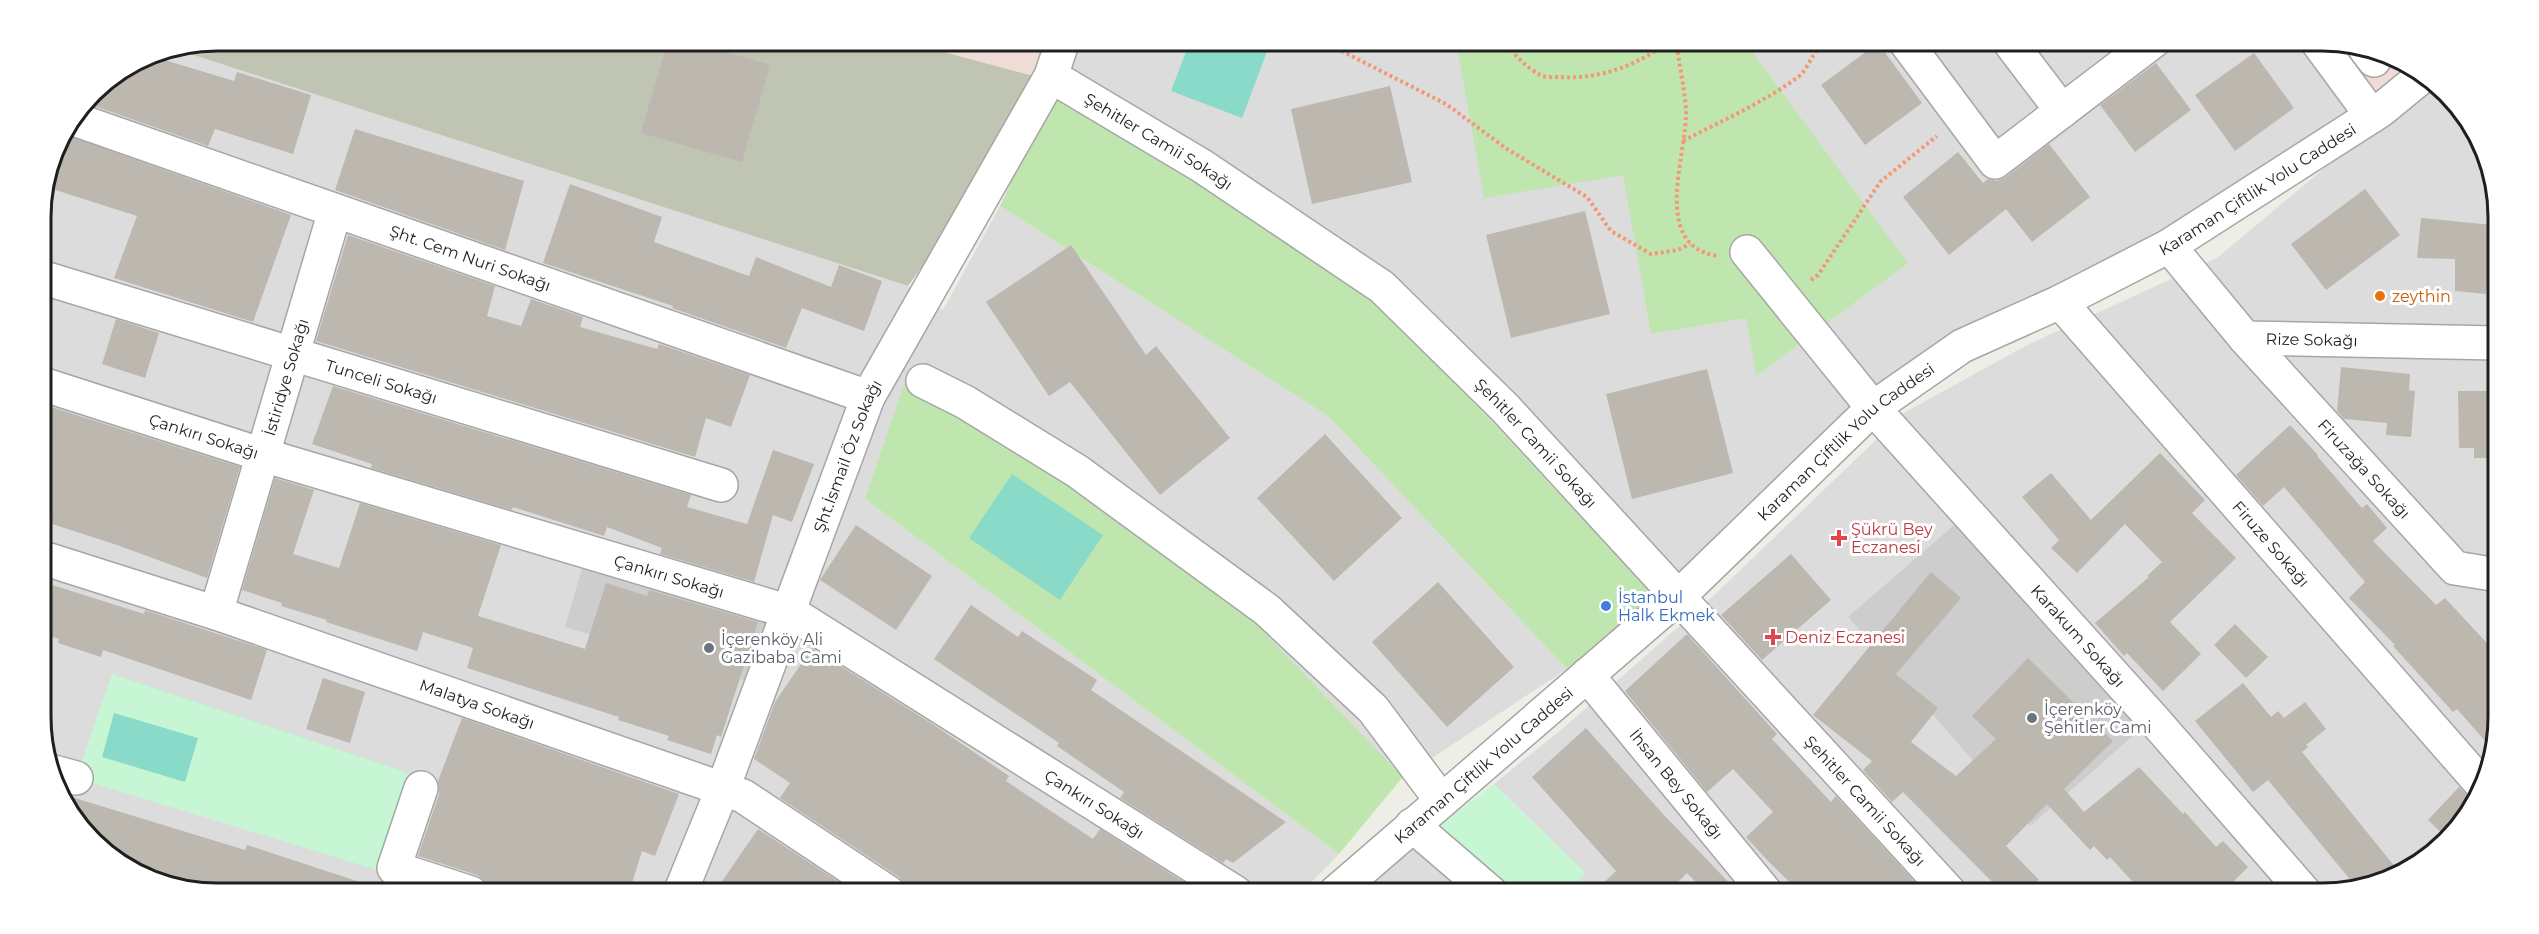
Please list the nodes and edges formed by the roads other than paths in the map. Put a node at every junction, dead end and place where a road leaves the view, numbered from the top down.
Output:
1 (1059, 51) edge
2 (1912, 51) edge
3 (2016, 51) edge
4 (2130, 51) edge
5 (2324, 51) edge
6 (1051, 76) junction
7 (2416, 81) edge
8 (2062, 111) junction
9 (2372, 116) junction
10 (81, 122) edge
11 (335, 211) junction
12 (2169, 246) junction
13 (1747, 252) road end
14 (51, 280) edge
15 (2060, 302) junction
16 (2245, 338) junction
17 (2488, 343) edge
18 (293, 354) junction
19 (923, 381) dead end
20 (51, 387) edge
21 (868, 398) junction
22 (1873, 408) junction
23 (263, 455) junction
24 (721, 485) dead end
25 (51, 561) edge
26 (2488, 573) edge
27 (1678, 597) junction
28 (790, 612) junction
29 (216, 613) junction
30 (1587, 675) junction
31 (2476, 778) edge
32 (421, 788) dead end
33 (723, 788) junction
34 (1441, 800) junction
35 (1412, 825) junction
36 (440, 883) edge
37 (684, 883) edge
38 (874, 883) edge
39 (1220, 883) edge
40 (1346, 883) edge
41 (1479, 883) edge
42 (1758, 883) edge
43 (1941, 883) edge
44 (2296, 883) edge

1 - 6 street, Şht.İsmail Öz Sokağı
2 - 8 street
3 - 8 street
4 - 8 street
5 - 9 street
6 - 21 street, Şht.İsmail Öz Sokağı
6 - 27 street, Şehitler Camii Sokağı
7 - 9 street, Karaman Çiftlik Yolu Caddesi
9 - 12 street, Karaman Çiftlik Yolu Caddesi
10 - 11 street, Şht. Cem Nuri Sokağı
11 - 18 street, İstiridye Sokağı
11 - 21 street, Şht. Cem Nuri Sokağı
12 - 15 street, Karaman Çiftlik Yolu Caddesi
12 - 16 street, Rize Sokağı
13 - 22 street, Karakum Sokağı
14 - 18 street, Tunceli Sokağı
15 - 22 street, Karaman Çiftlik Yolu Caddesi
15 - 31 street, Firuze Sokağı
16 - 17 street, Rize Sokağı
16 - 26 street, Firuzağa Sokağı
18 - 23 street, İstiridye Sokağı
18 - 24 street, Tunceli Sokağı
19 - 34 street
20 - 23 street, Çankırı Sokağı
21 - 28 street, Şht.İsmail Öz Sokağı
22 - 27 street, Karaman Çiftlik Yolu Caddesi
22 - 44 street, Karakum Sokağı
23 - 28 street, Çankırı Sokağı
23 - 29 street, İstiridye Sokağı
25 - 29 street, Malatya Sokağı
27 - 30 street, Karaman Çiftlik Yolu Caddesi
27 - 43 street, Şehitler Camii Sokağı
28 - 33 street, Şht.İsmail Öz Sokağı
28 - 39 street, Çankırı Sokağı
29 - 33 street, Malatya Sokağı
30 - 34 street, Karaman Çiftlik Yolu Caddesi
30 - 42 street, İhsan Bey Sokağı
32 - 36 street
33 - 37 street, Şht.İsmail Öz Sokağı
33 - 38 street, Malatya Sokağı
34 - 35 street, Karaman Çiftlik Yolu Caddesi
35 - 40 street, Karaman Çiftlik Yolu Caddesi
35 - 41 street

